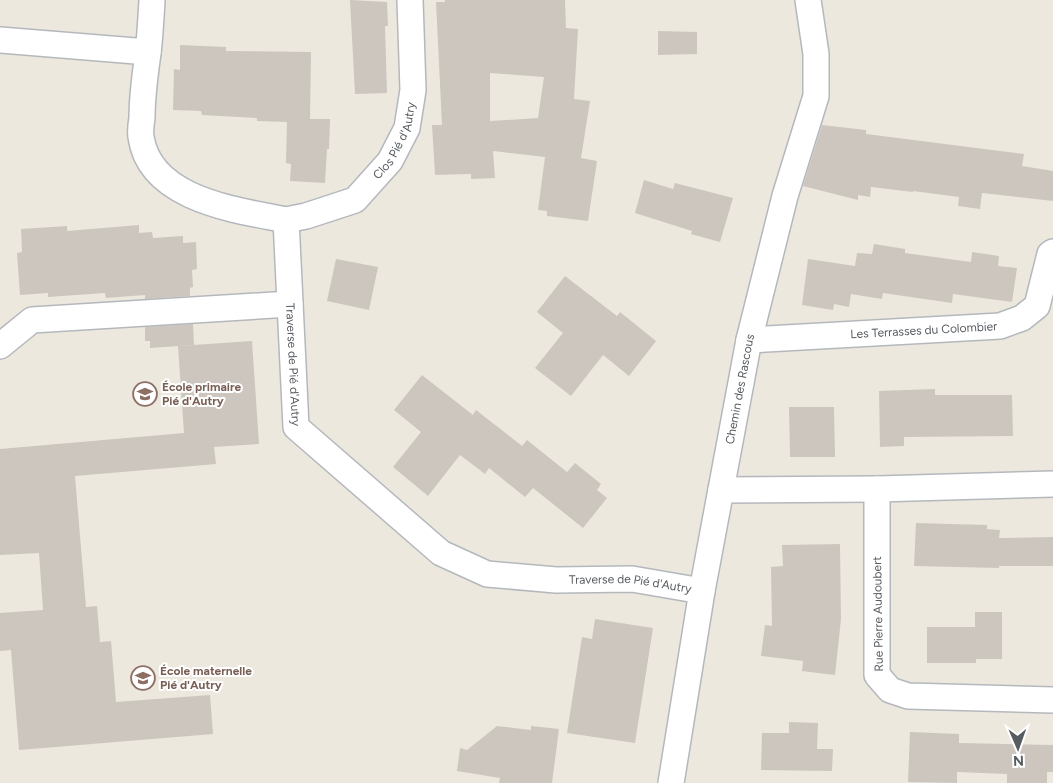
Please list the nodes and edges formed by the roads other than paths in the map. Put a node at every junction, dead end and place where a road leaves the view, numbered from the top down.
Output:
1 (152, 0) edge
2 (410, 0) edge
3 (808, 0) edge
4 (0, 40) edge
5 (148, 52) junction
6 (286, 220) junction
7 (1053, 252) edge
8 (290, 304) junction
9 (749, 340) junction
10 (0, 346) edge
11 (1053, 484) edge
12 (877, 489) junction
13 (722, 490) junction
14 (702, 591) junction
15 (1053, 700) edge
16 (671, 783) edge

1 - 5 street
2 - 6 street, Clos Pié d'Autry
3 - 9 street, Chemin des Rascous
4 - 5 street
5 - 6 street
6 - 8 street, Traverse de Pié d'Autry
7 - 9 street, Les Terrasses du Colombier
8 - 10 street
8 - 14 street, Traverse de Pié d'Autry
9 - 13 street, Chemin des Rascous
11 - 12 street
12 - 13 street
12 - 15 street, Rue Pierre Audoubert
13 - 14 street, Chemin des Rascous
14 - 16 street, Chemin des Rascous

